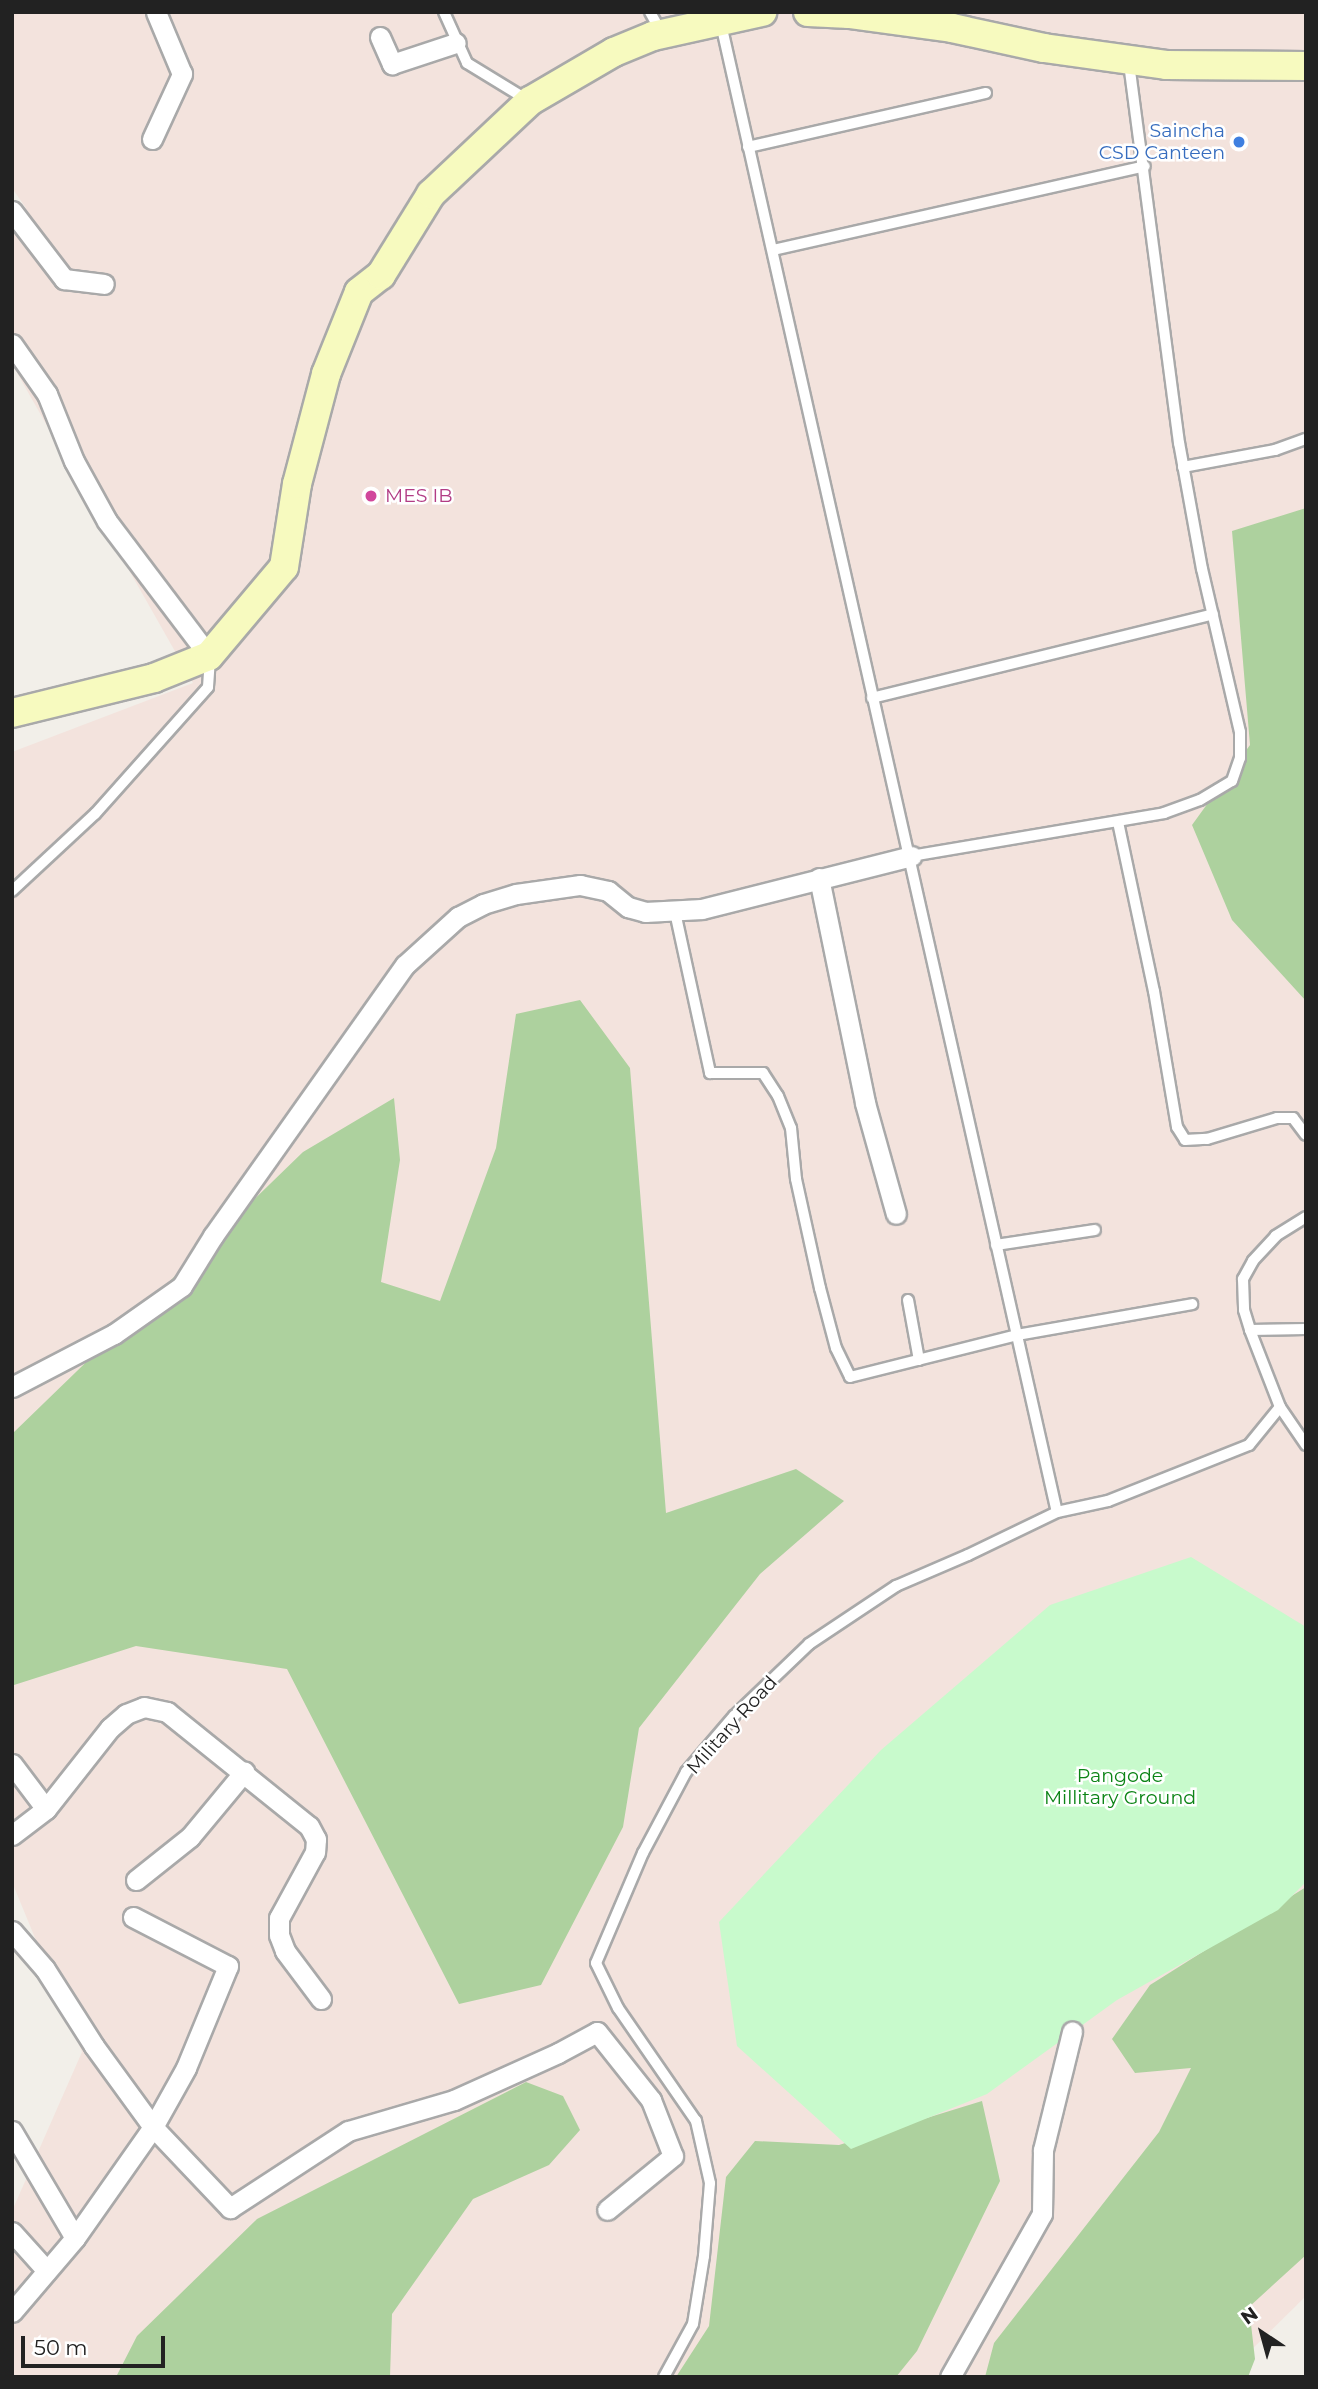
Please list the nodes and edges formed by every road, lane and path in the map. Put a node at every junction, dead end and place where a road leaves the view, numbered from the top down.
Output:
1 (156, 12) edge
2 (444, 12) edge
3 (762, 12) edge
4 (808, 12) edge
5 (897, 18) edge
6 (720, 19) junction
7 (656, 23) edge
8 (380, 37) dead end
9 (456, 43) junction
10 (1128, 60) junction
11 (1306, 66) edge
12 (986, 93) dead end
13 (530, 101) junction
14 (152, 139) dead end
15 (748, 147) junction
16 (1144, 166) junction
17 (12, 211) edge
18 (773, 250) junction
19 (104, 284) dead end
20 (12, 344) edge
21 (1306, 439) edge
22 (1183, 467) junction
23 (1213, 614) junction
24 (209, 656) junction
25 (872, 698) junction
26 (12, 713) edge
27 (1118, 822) junction
28 (911, 856) junction
29 (819, 878) junction
30 (12, 891) edge
31 (676, 912) junction
32 (1306, 1135) edge
33 (896, 1214) dead end
34 (1306, 1217) edge
35 (1096, 1230) dead end
36 (996, 1245) junction
37 (908, 1300) dead end
38 (1192, 1304) dead end
39 (1306, 1329) edge
40 (1251, 1330) junction
41 (1017, 1335) junction
42 (919, 1360) junction
43 (12, 1387) edge
44 (1280, 1407) junction
45 (1306, 1446) edge
46 (1057, 1512) junction
47 (12, 1764) edge
48 (244, 1772) junction
49 (46, 1809) junction
50 (12, 1835) edge
51 (136, 1880) dead end
52 (133, 1917) dead end
53 (12, 1931) edge
54 (321, 1999) dead end
55 (1072, 2032) dead end
56 (153, 2127) junction
57 (12, 2131) edge
58 (607, 2210) dead end
59 (12, 2232) edge
60 (75, 2238) junction
61 (47, 2271) junction
62 (12, 2312) edge
63 (664, 2377) edge
64 (950, 2377) edge

1 - 14 street
2 - 9 lane
3 - 6 main road
4 - 5 main road
5 - 10 main road
6 - 7 main road
6 - 15 lane
7 - 13 main road
8 - 9 street
9 - 13 lane
10 - 11 main road
10 - 16 lane
12 - 15 lane
13 - 24 main road
15 - 18 lane
16 - 18 lane
16 - 22 lane
17 - 19 street
18 - 25 lane
20 - 24 street
21 - 22 lane
22 - 23 lane
23 - 25 lane
23 - 27 lane
24 - 26 main road
24 - 30 lane
25 - 28 lane
27 - 28 lane
27 - 32 lane
28 - 29 street
28 - 36 lane
29 - 31 street
29 - 33 street
31 - 42 lane
31 - 43 street
34 - 40 lane
35 - 36 lane
36 - 41 lane
37 - 42 lane
38 - 41 lane
39 - 40 lane
40 - 44 lane
41 - 42 lane
41 - 46 lane
44 - 45 lane
44 - 46 lane, Military Road
46 - 63 lane, Military Road
47 - 49 street
48 - 49 street
48 - 51 street
48 - 54 street
49 - 50 street
52 - 56 street
53 - 56 street
55 - 64 street
56 - 58 street
56 - 60 street
57 - 60 street
59 - 61 street
60 - 61 street
61 - 62 street

